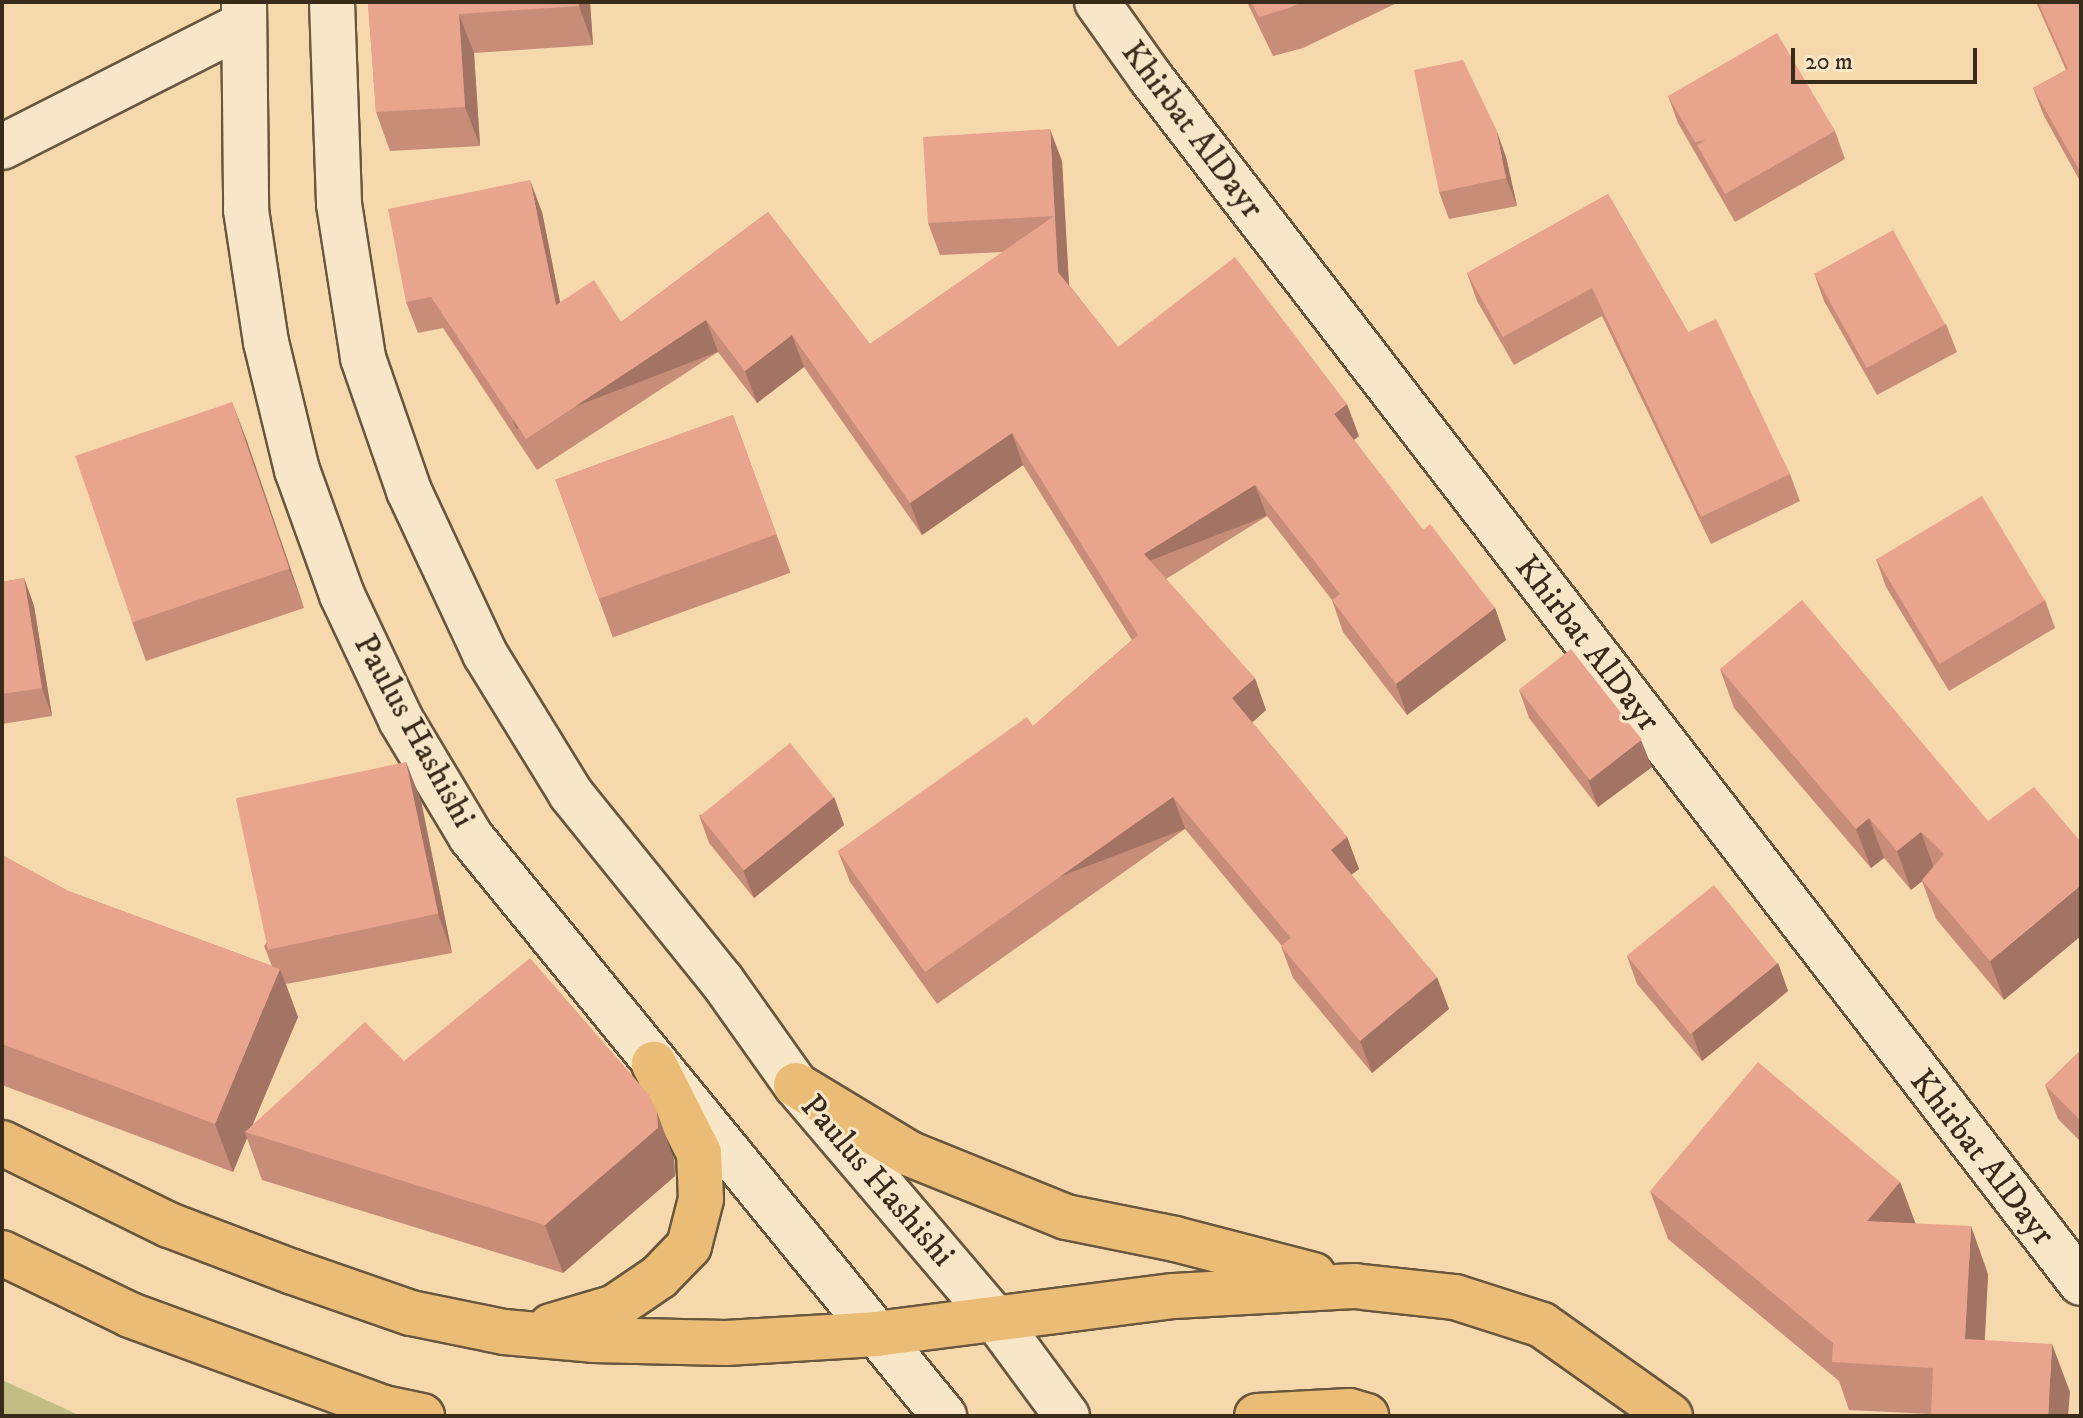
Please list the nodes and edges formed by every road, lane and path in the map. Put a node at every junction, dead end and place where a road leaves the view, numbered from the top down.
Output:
1 (332, 2) edge
2 (1097, 2) edge
3 (243, 14) edge
4 (2, 147) edge
5 (654, 1064) junction
6 (796, 1085) junction
7 (2, 1143) edge
8 (2, 1253) edge
9 (2081, 1283) edge
10 (1354, 1286) junction
11 (997, 1321) junction
12 (464, 1324) junction
13 (876, 1334) junction
14 (1353, 1414) edge
15 (422, 1416) edge
16 (944, 1416) edge
17 (1067, 1416) edge
18 (1257, 1416) edge
19 (1670, 1416) edge

1 - 6 street, Paulus Hashishi
2 - 9 street, Khirbat AlDayr
3 - 4 street
3 - 5 street, Paulus Hashishi
5 - 12 highway
5 - 13 street, Paulus Hashishi
6 - 10 highway
6 - 11 street, Paulus Hashishi
7 - 12 highway
8 - 15 highway
10 - 11 highway
10 - 19 highway
11 - 13 highway
11 - 17 street, Paulus Hashishi
12 - 13 highway
13 - 16 street, Paulus Hashishi
14 - 18 highway

